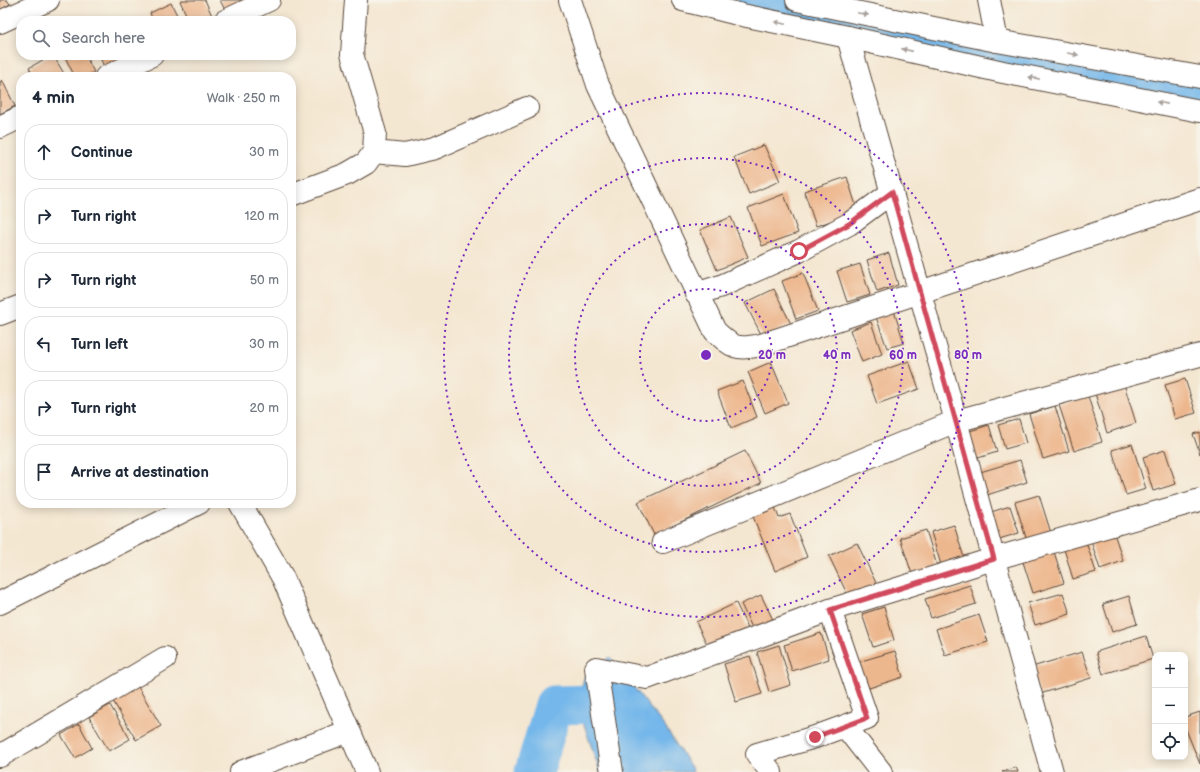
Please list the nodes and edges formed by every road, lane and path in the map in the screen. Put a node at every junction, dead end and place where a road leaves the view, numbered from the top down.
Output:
1 (48, 0) edge
2 (269, 0) edge
3 (356, 0) edge
4 (570, 0) edge
5 (683, 0) edge
6 (798, 0) edge
7 (989, 0) edge
8 (235, 16) edge
9 (0, 22) edge
10 (848, 37) junction
11 (997, 41) junction
12 (142, 60) edge
13 (116, 72) edge
14 (1200, 77) edge
15 (527, 108) dead end
16 (1200, 110) edge
17 (16, 119) edge
18 (0, 127) edge
19 (374, 152) junction
20 (892, 192) junction
21 (296, 194) edge
22 (1200, 199) edge
23 (920, 293) junction
24 (696, 294) junction
25 (16, 308) edge
26 (0, 314) edge
27 (1200, 354) edge
28 (956, 421) junction
29 (1200, 500) edge
30 (189, 508) edge
31 (243, 508) edge
32 (663, 542) dead end
33 (994, 559) junction
34 (0, 602) edge
35 (830, 610) junction
36 (164, 658) dead end
37 (845, 726) junction
38 (349, 731) junction
39 (0, 756) edge
40 (241, 772) edge
41 (367, 772) edge
42 (612, 772) edge
43 (771, 772) edge
44 (881, 772) edge
45 (1052, 772) edge

1 - 9 street
2 - 8 street
3 - 19 street
4 - 24 street
10 -> 5 street
6 -> 11 street
7 - 11 street
16 -> 10 street
10 - 20 street
11 -> 14 street
12 - 13 street
15 - 19 street
17 - 18 street
19 - 21 street
20 - 23 street
20 - 24 street
22 - 23 street
23 - 24 street
23 - 28 street
25 - 26 street
27 - 28 street
28 - 32 street
28 - 33 street
29 - 33 street
30 - 34 street
31 - 38 street
33 - 35 street
33 - 45 street
35 - 37 street
35 - 42 street
36 - 39 street
37 - 43 street
37 - 44 street
38 - 40 street
38 - 41 street

